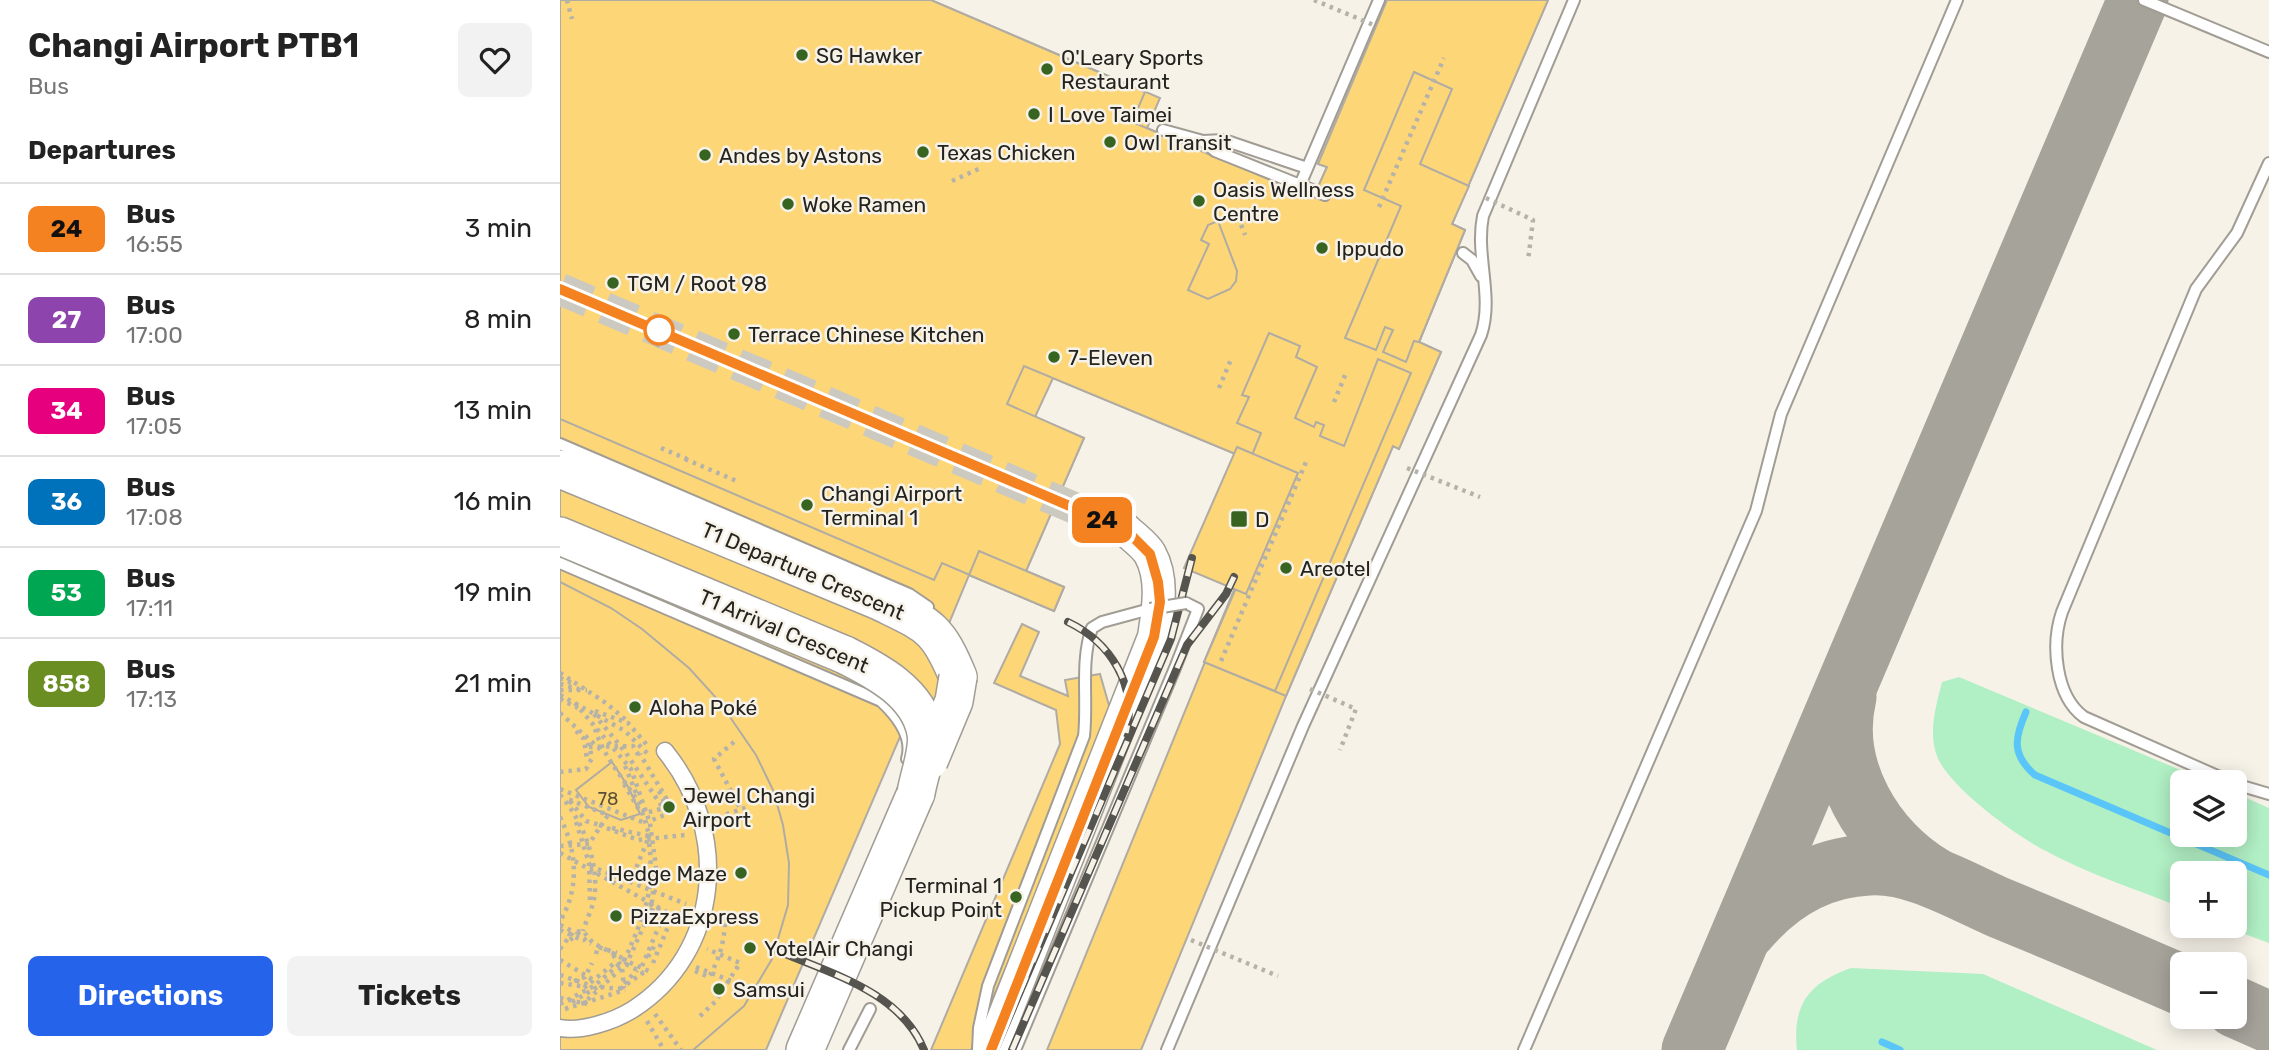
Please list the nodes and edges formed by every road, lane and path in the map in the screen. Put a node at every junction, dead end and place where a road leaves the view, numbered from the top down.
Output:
1 (567, 0) edge
2 (1314, 0) edge
3 (1379, 0) edge
4 (1574, 0) edge
5 (1957, 0) edge
6 (2144, 0) edge
7 (572, 19) dead end
8 (1376, 26) dead end
9 (2269, 52) edge
10 (1444, 58) dead end
11 (1163, 130) dead end
12 (1203, 141) junction
13 (2269, 163) edge
14 (983, 167) dead end
15 (1307, 168) junction
16 (952, 181) dead end
17 (1300, 185) junction
18 (1325, 195) dead end
19 (1486, 198) dead end
20 (1379, 207) dead end
21 (1238, 217) dead end
22 (1245, 235) dead end
23 (1463, 253) dead end
24 (1528, 261) dead end
25 (1485, 289) junction
26 (667, 323) dead end
27 (657, 347) dead end
28 (1233, 357) dead end
29 (1346, 373) dead end
30 (1219, 388) dead end
31 (1334, 402) dead end
32 (560, 444) edge
33 (661, 448) dead end
34 (685, 459) dead end
35 (1306, 462) dead end
36 (707, 468) dead end
37 (1407, 468) dead end
38 (560, 469) edge
39 (739, 482) dead end
40 (1480, 498) dead end
41 (1126, 530) tunnel mouth
42 (560, 536) edge
43 (560, 563) edge
44 (1221, 661) dead end
45 (560, 676) edge
46 (560, 684) edge
47 (1310, 690) dead end
48 (560, 695) edge
49 (574, 703) junction
50 (589, 709) junction
51 (560, 714) edge
52 (645, 736) dead end
53 (734, 742) dead end
54 (614, 745) junction
55 (588, 747) junction
56 (1340, 750) dead end
57 (656, 754) junction
58 (640, 756) junction
59 (632, 764) junction
60 (2204, 770) edge
61 (560, 772) edge
62 (654, 778) junction
63 (644, 784) junction
64 (2247, 787) edge
65 (560, 789) edge
66 (916, 793) junction
67 (2269, 794) edge
68 (560, 796) edge
69 (666, 806) junction
70 (591, 809) dead end
71 (688, 809) dead end
72 (741, 810) dead end
73 (678, 811) dead end
74 (645, 814) junction
75 (667, 814) junction
76 (560, 817) edge
77 (646, 824) junction
78 (599, 825) dead end
79 (704, 832) junction
80 (649, 833) junction
81 (627, 836) dead end
82 (560, 846) edge
83 (560, 854) edge
84 (627, 890) junction
85 (653, 898) junction
86 (691, 902) dead end
87 (694, 908) dead end
88 (649, 910) junction
89 (566, 911) dead end
90 (714, 918) dead end
91 (560, 926) edge
92 (691, 926) dead end
93 (668, 929) dead end
94 (580, 932) junction
95 (687, 937) junction
96 (1191, 940) dead end
97 (560, 948) edge
98 (622, 948) dead end
99 (597, 954) junction
100 (621, 958) junction
101 (560, 961) edge
102 (643, 965) junction
103 (685, 965) dead end
104 (560, 975) edge
105 (1278, 976) dead end
106 (585, 977) junction
107 (560, 985) edge
108 (636, 986) dead end
109 (588, 987) junction
110 (623, 988) junction
111 (615, 993) junction
112 (630, 994) junction
113 (622, 998) junction
114 (573, 1001) junction
115 (602, 1001) junction
116 (612, 1003) dead end
117 (560, 1004) edge
118 (584, 1006) junction
119 (649, 1009) dead end
120 (870, 1009) dead end
121 (574, 1015) dead end
122 (699, 1016) dead end
123 (662, 1023) dead end
124 (560, 1028) edge
125 (679, 1050) edge
126 (805, 1050) edge
127 (849, 1050) edge
128 (978, 1050) edge
129 (991, 1050) edge
130 (1015, 1050) edge
131 (1167, 1050) edge
132 (1524, 1050) edge

1 - 7 path
2 - 8 path, bridge
3 - 15 lane
4 - 25 lane
5 - 132 lane
6 - 9 lane
10 - 20 path
11 - 12 lane
12 - 15 lane
12 - 17 lane
13 - 60 lane
14 - 16 path
15 - 17 lane
17 - 18 lane
19 - 24 path, bridge
21 - 22 path
23 - 25 lane
25 - 131 lane
26 - 27 path
28 - 30 path
29 - 31 path
32 - 43 lane
33 - 36 path
34 - 39 path
35 - 44 path
37 - 40 path, bridge
38 - 66 highway, T1 Departure Crescent, bridge
41 - 129 main road
42 - 66 highway, T1 Arrival Crescent, bridge
45 - 57 path
46 - 57 path
47 - 56 path, bridge
48 - 49 path
48 - 50 path
48 - 57 path
48 - 59 path
49 - 57 path
49 - 57 path
49 - 80 path
49 - 88 path
50 - 57 path
50 - 59 path
50 - 74 path
51 - 55 path
51 - 74 path
51 - 77 path
52 - 54 path
53 - 72 path
54 - 55 path
54 - 58 path
55 - 58 path
55 - 61 path
57 - 79 street
58 - 62 path
59 - 63 path
62 - 69 path
62 - 74 path
62 - 75 path
63 - 69 path
63 - 75 path
64 - 67 lane
65 - 80 path
65 - 84 path
66 - 126 highway, T1 Departure Crescent
68 - 82 path
68 - 94 path
69 - 71 path
69 - 77 path
70 - 82 path
73 - 75 path
74 - 80 path
74 - 100 path
75 - 77 path
76 - 91 path
77 - 85 path
78 - 79 path
79 - 95 street
80 - 81 path
80 - 88 path
80 - 100 path
83 - 84 path
83 - 87 path
83 - 95 path
84 - 95 path
85 - 100 path
85 - 102 path
86 - 88 path
88 - 92 path
88 - 100 path
89 - 91 path
90 - 103 path
91 - 99 path
91 - 100 path
93 - 110 path
94 - 97 path
94 - 99 path
95 - 122 path
95 - 124 street
96 - 105 path, bridge
98 - 100 path
99 - 100 path
99 - 100 path
99 - 106 path
99 - 109 path
99 - 110 path
100 - 102 path
100 - 102 path
100 - 114 path
100 - 117 path
100 - 117 path
100 - 118 path
100 - 121 path
101 - 106 path
101 - 113 path
102 - 104 path
102 - 109 path
106 - 107 path
106 - 111 path
106 - 114 path
106 - 115 path
107 - 109 path
108 - 118 path
110 - 112 path
110 - 118 path
111 - 112 path
111 - 115 path
112 - 113 path
113 - 116 path
114 - 115 path
114 - 117 path
114 - 118 path
117 - 118 path
119 - 125 path
120 - 127 lane
123 - 125 path
128 - 130 lane, bridge

